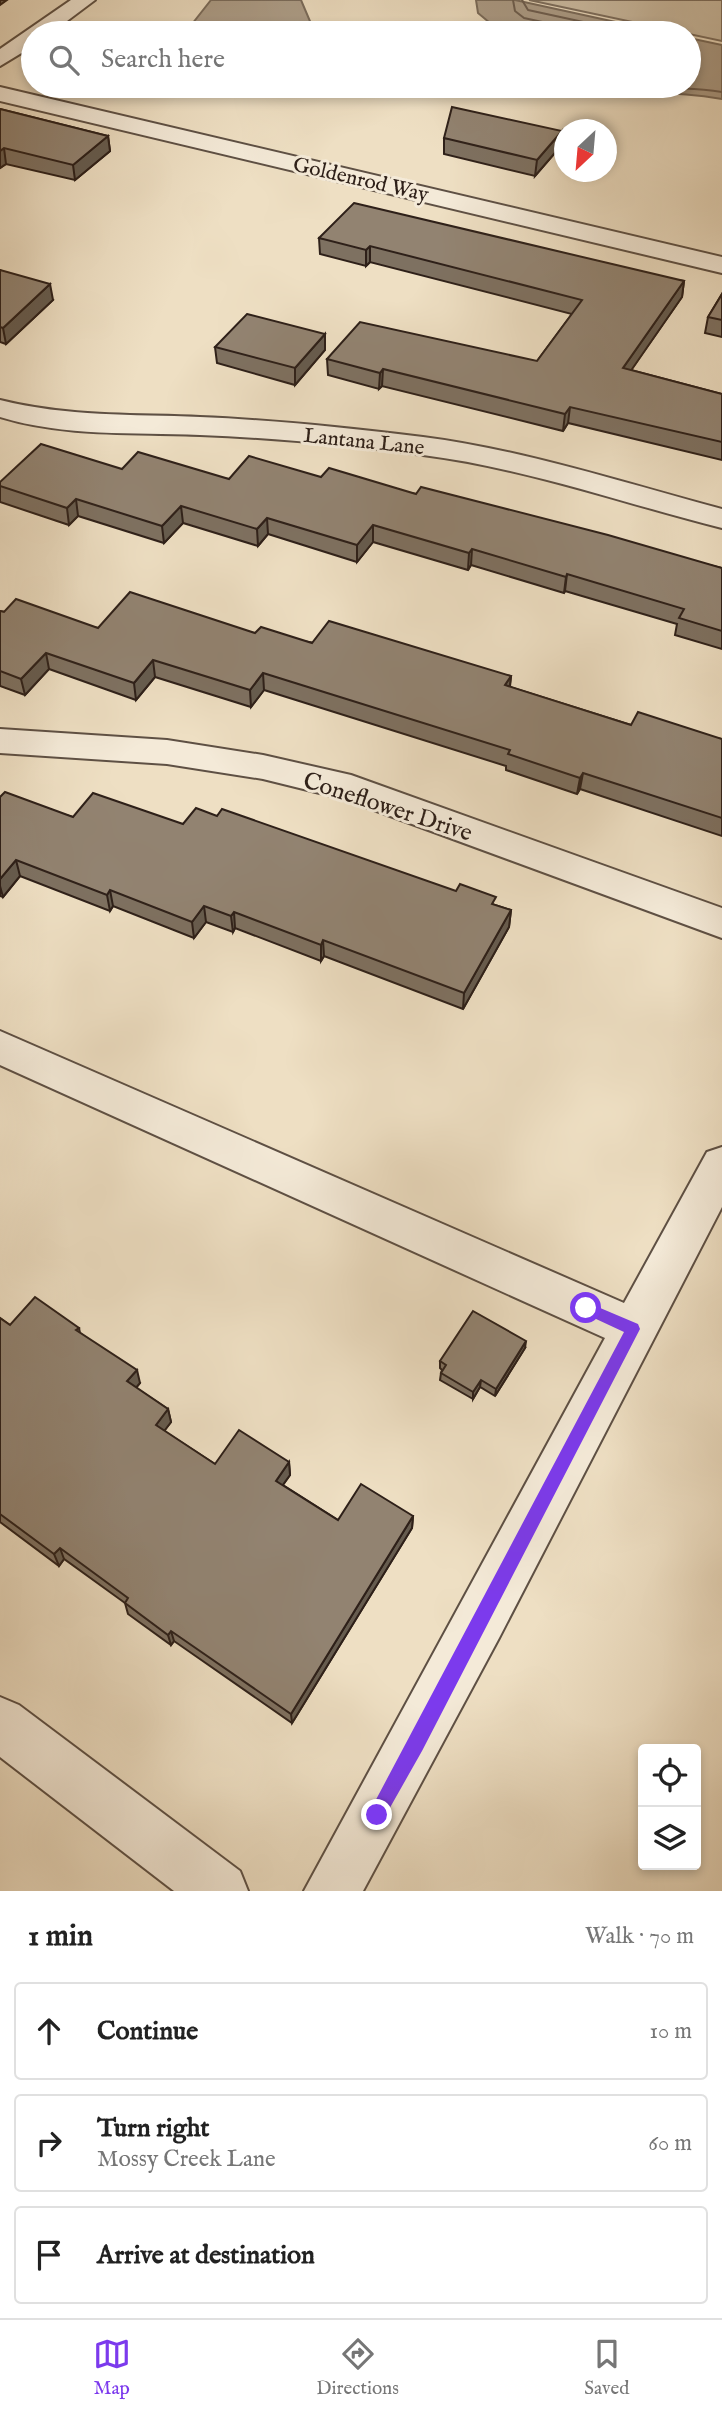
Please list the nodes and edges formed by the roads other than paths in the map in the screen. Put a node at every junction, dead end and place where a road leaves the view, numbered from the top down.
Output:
1 (85, 0) edge
2 (55, 21) edge
3 (21, 45) edge
4 (0, 59) edge
5 (0, 94) edge
6 (722, 265) edge
7 (11, 420) edge
8 (722, 519) edge
9 (0, 741) edge
10 (722, 923) edge
11 (0, 1047) edge
12 (722, 1165) edge
13 (633, 1329) junction
14 (0, 1724) edge
15 (220, 1891) edge
16 (332, 1891) edge

1 - 2 street
3 - 4 street
5 - 6 street, Goldenrod Way
7 - 8 street, Lantana Lane
9 - 10 street, Coneflower Drive
11 - 13 street
12 - 13 street
13 - 16 street
14 - 15 street

